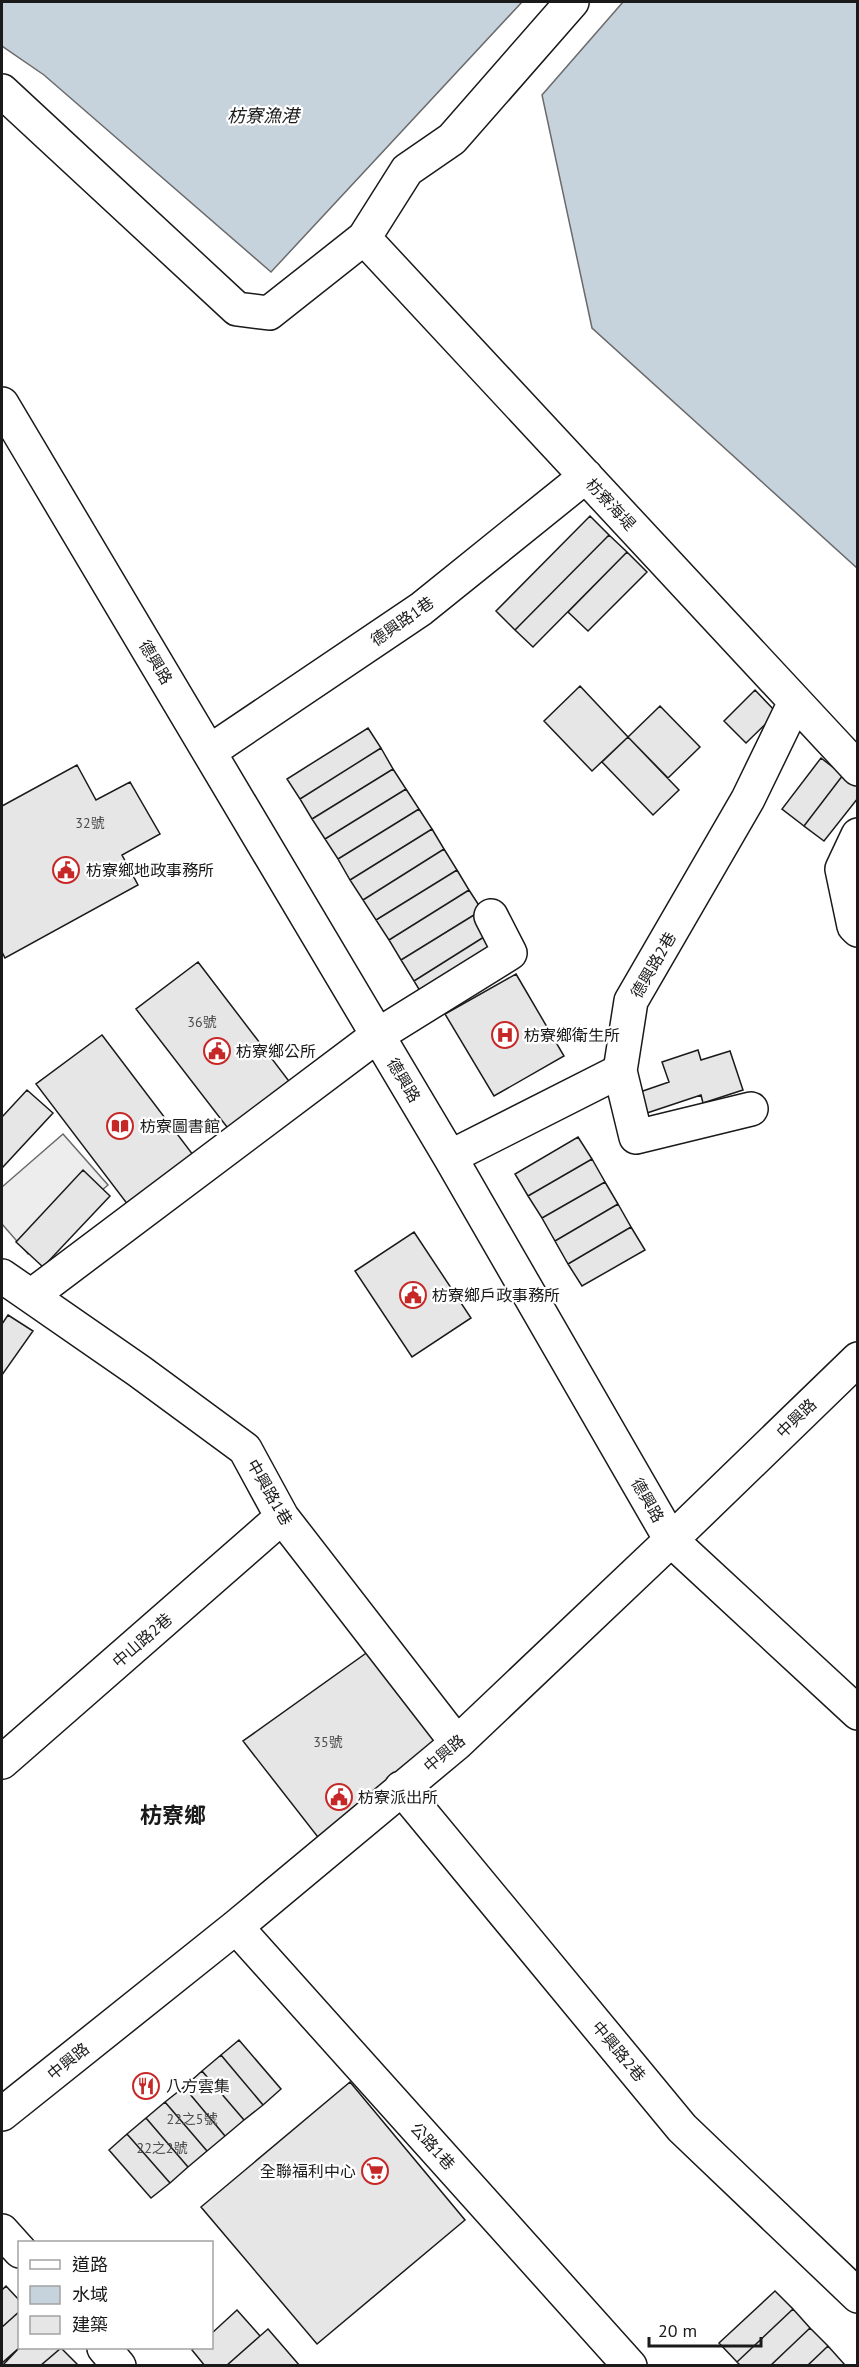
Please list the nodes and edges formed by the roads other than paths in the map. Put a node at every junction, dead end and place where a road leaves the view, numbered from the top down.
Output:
1 (572, 2) edge
2 (2, 91) edge
3 (364, 238) junction
4 (2, 404) edge
5 (586, 476) junction
6 (795, 702) junction
7 (209, 752) junction
8 (858, 770) edge
9 (858, 836) edge
10 (492, 916) dead end
11 (858, 930) edge
12 (378, 1035) junction
13 (620, 1071) junction
14 (751, 1109) dead end
15 (450, 1157) junction
16 (2, 1275) edge
17 (31, 1296) junction
18 (858, 1359) edge
19 (282, 1517) junction
20 (671, 1540) junction
21 (858, 1713) edge
22 (457, 1743) junction
23 (2, 1762) edge
24 (401, 1788) junction
25 (236, 1927) junction
26 (2, 2114) edge
27 (2, 2231) edge
28 (18, 2250) edge
29 (858, 2296) edge
30 (105, 2349) edge
31 (120, 2366) edge
32 (630, 2366) edge

1 - 3 street
2 - 3 street
3 - 5 street, 枋寮海堤
4 - 7 street, 德興路
5 - 6 street, 枋寮海堤
5 - 7 street, 德興路1巷
6 - 8 street, 枋寮海堤
6 - 13 street, 德興路2巷
7 - 12 street, 德興路
9 - 11 street
10 - 12 street
12 - 15 street, 德興路
12 - 17 street
13 - 14 street, 德興路2巷
13 - 15 street
15 - 20 street, 德興路
16 - 17 street, 中興路1巷
17 - 19 street, 中興路1巷
18 - 20 street, 中興路
19 - 22 street, 中興路1巷
19 - 23 street, 中山路2巷
20 - 21 street, 德興路
20 - 22 street, 中興路
22 - 24 street, 中興路
24 - 25 street, 中興路
24 - 29 street, 中興路2巷
25 - 26 street, 中興路
25 - 32 street, 公路1巷
27 - 28 street
30 - 31 street

